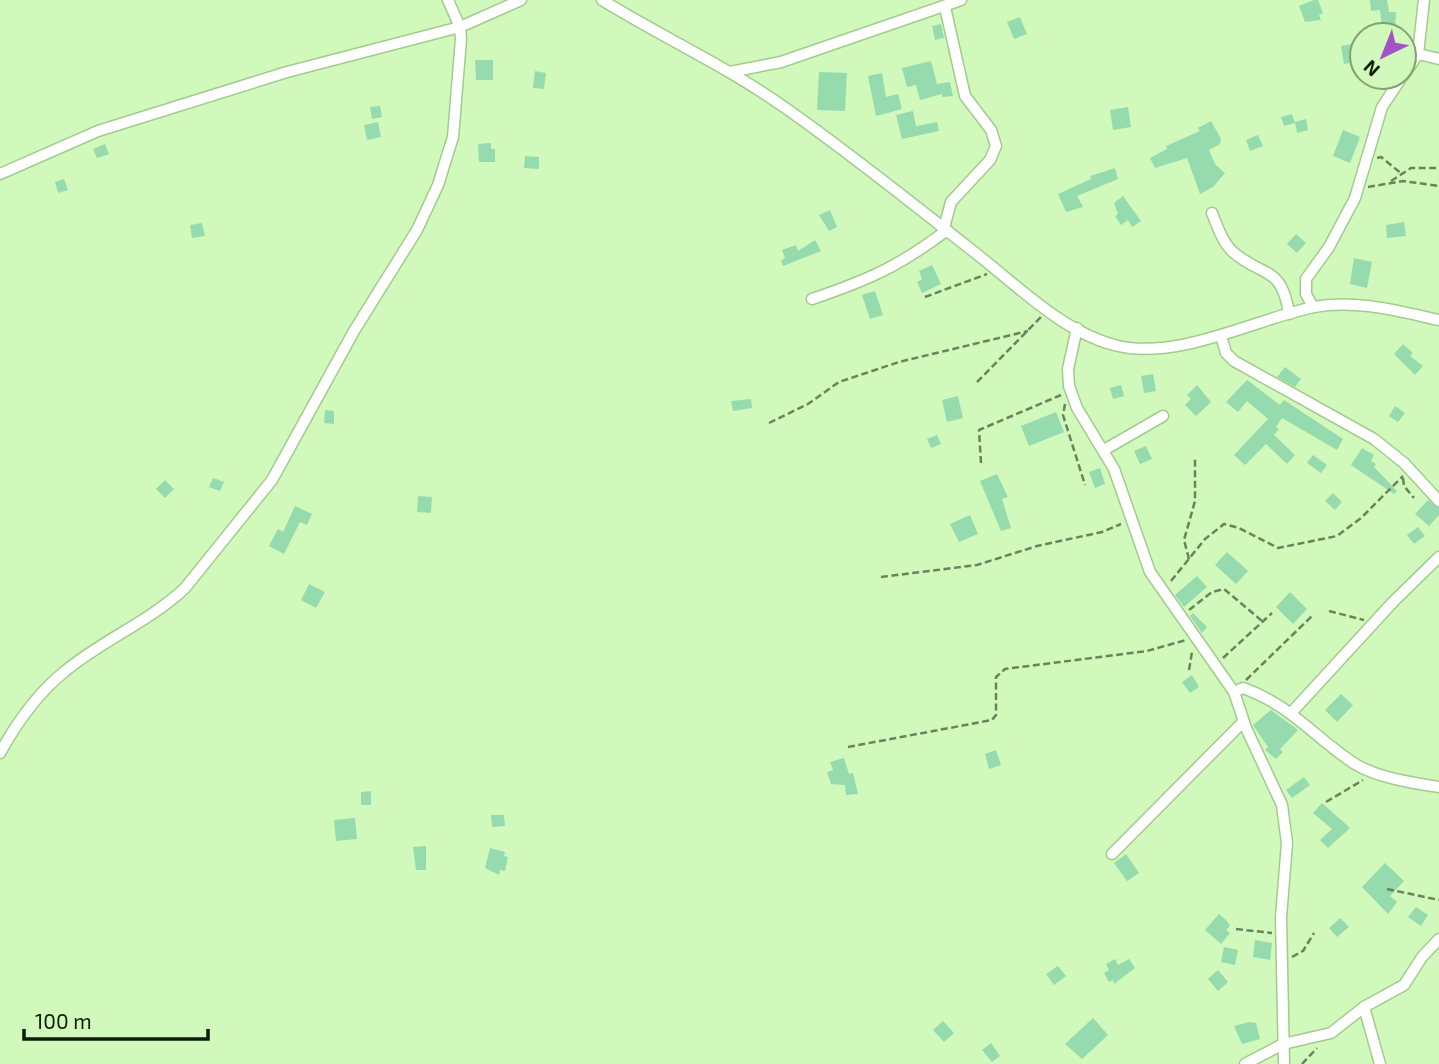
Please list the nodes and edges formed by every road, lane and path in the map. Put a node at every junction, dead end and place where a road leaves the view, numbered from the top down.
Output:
1 (448, 0) edge
2 (521, 0) edge
3 (602, 0) edge
4 (961, 0) edge
5 (1424, 0) edge
6 (945, 7) junction
7 (460, 27) junction
8 (1418, 54) joint
9 (1439, 59) edge
10 (730, 72) junction
11 (1393, 91) edge
12 (1368, 159) junction
13 (1439, 168) edge
14 (0, 174) edge
15 (1402, 174) junction
16 (1388, 183) junction
17 (1439, 186) edge
18 (1358, 190) junction
19 (1212, 213) dead end
20 (945, 229) junction
21 (996, 270) junction
22 (925, 296) dead end
23 (812, 299) dead end
24 (1313, 307) junction
25 (1048, 310) junction
26 (1289, 314) junction
27 (1439, 320) edge
28 (1076, 328) junction
29 (1028, 331) junction
30 (1221, 336) junction
31 (977, 382) dead end
32 (1072, 395) junction
33 (1163, 416) dead end
34 (769, 423) dead end
35 (1104, 450) junction
36 (1195, 458) dead end
37 (981, 463) dead end
38 (1404, 463) junction
39 (1403, 478) junction
40 (1085, 485) dead end
41 (1414, 498) dead end
42 (1439, 501) edge
43 (1130, 520) junction
44 (1439, 557) edge
45 (1189, 559) junction
46 (881, 577) dead end
47 (1162, 592) junction
48 (1329, 611) dead end
49 (1272, 613) dead end
50 (1177, 615) junction
51 (1312, 616) dead end
52 (1262, 621) junction
53 (1374, 624) junction
54 (1195, 635) junction
55 (1216, 665) junction
56 (1234, 692) junction
57 (1292, 712) junction
58 (1243, 722) junction
59 (848, 747) dead end
60 (0, 753) edge
61 (1375, 772) junction
62 (1439, 787) edge
63 (1326, 803) dead end
64 (1112, 854) dead end
65 (1387, 889) dead end
66 (1439, 900) edge
67 (1236, 929) dead end
68 (1314, 933) dead end
69 (1282, 934) junction
70 (1439, 939) edge
71 (1284, 962) junction
72 (1364, 1007) junction
73 (1283, 1044) junction
74 (1245, 1064) edge
75 (1284, 1064) edge
76 (1380, 1064) edge

1 - 7 street
2 - 7 street
3 - 10 street
4 - 6 street
5 - 8 street
6 - 10 street
6 - 20 street
7 - 14 street
7 - 60 street
8 - 9 street
10 - 20 street
11 - 12 street
12 - 15 path
12 - 18 street
13 - 15 path
15 - 16 path
16 - 17 path
16 - 18 path
18 - 24 street
19 - 26 street
20 - 21 street
20 - 23 street
21 - 22 path
21 - 25 street
24 - 26 street
24 - 27 street
25 - 28 street
25 - 29 path
26 - 30 street
28 - 30 street
28 - 32 street
29 - 31 path
29 - 34 path
30 - 38 street
32 - 35 street
32 - 37 path
32 - 40 path
33 - 35 street
35 - 43 street
36 - 45 path
38 - 39 path
38 - 42 street
39 - 41 path
39 - 45 path
43 - 46 path
43 - 47 street
44 - 53 street
45 - 47 path
47 - 50 street
48 - 53 path
49 - 52 path
50 - 52 path
50 - 54 street
51 - 56 path
52 - 55 path
53 - 57 street
54 - 55 street
54 - 59 path
55 - 56 street
56 - 57 street
56 - 58 street
57 - 61 street
58 - 64 street
58 - 69 street
61 - 62 street
61 - 63 path
65 - 66 path
67 - 69 path
68 - 71 path
69 - 71 street
70 - 72 street
71 - 73 street
72 - 73 street
72 - 76 street
73 - 74 street
73 - 75 street

